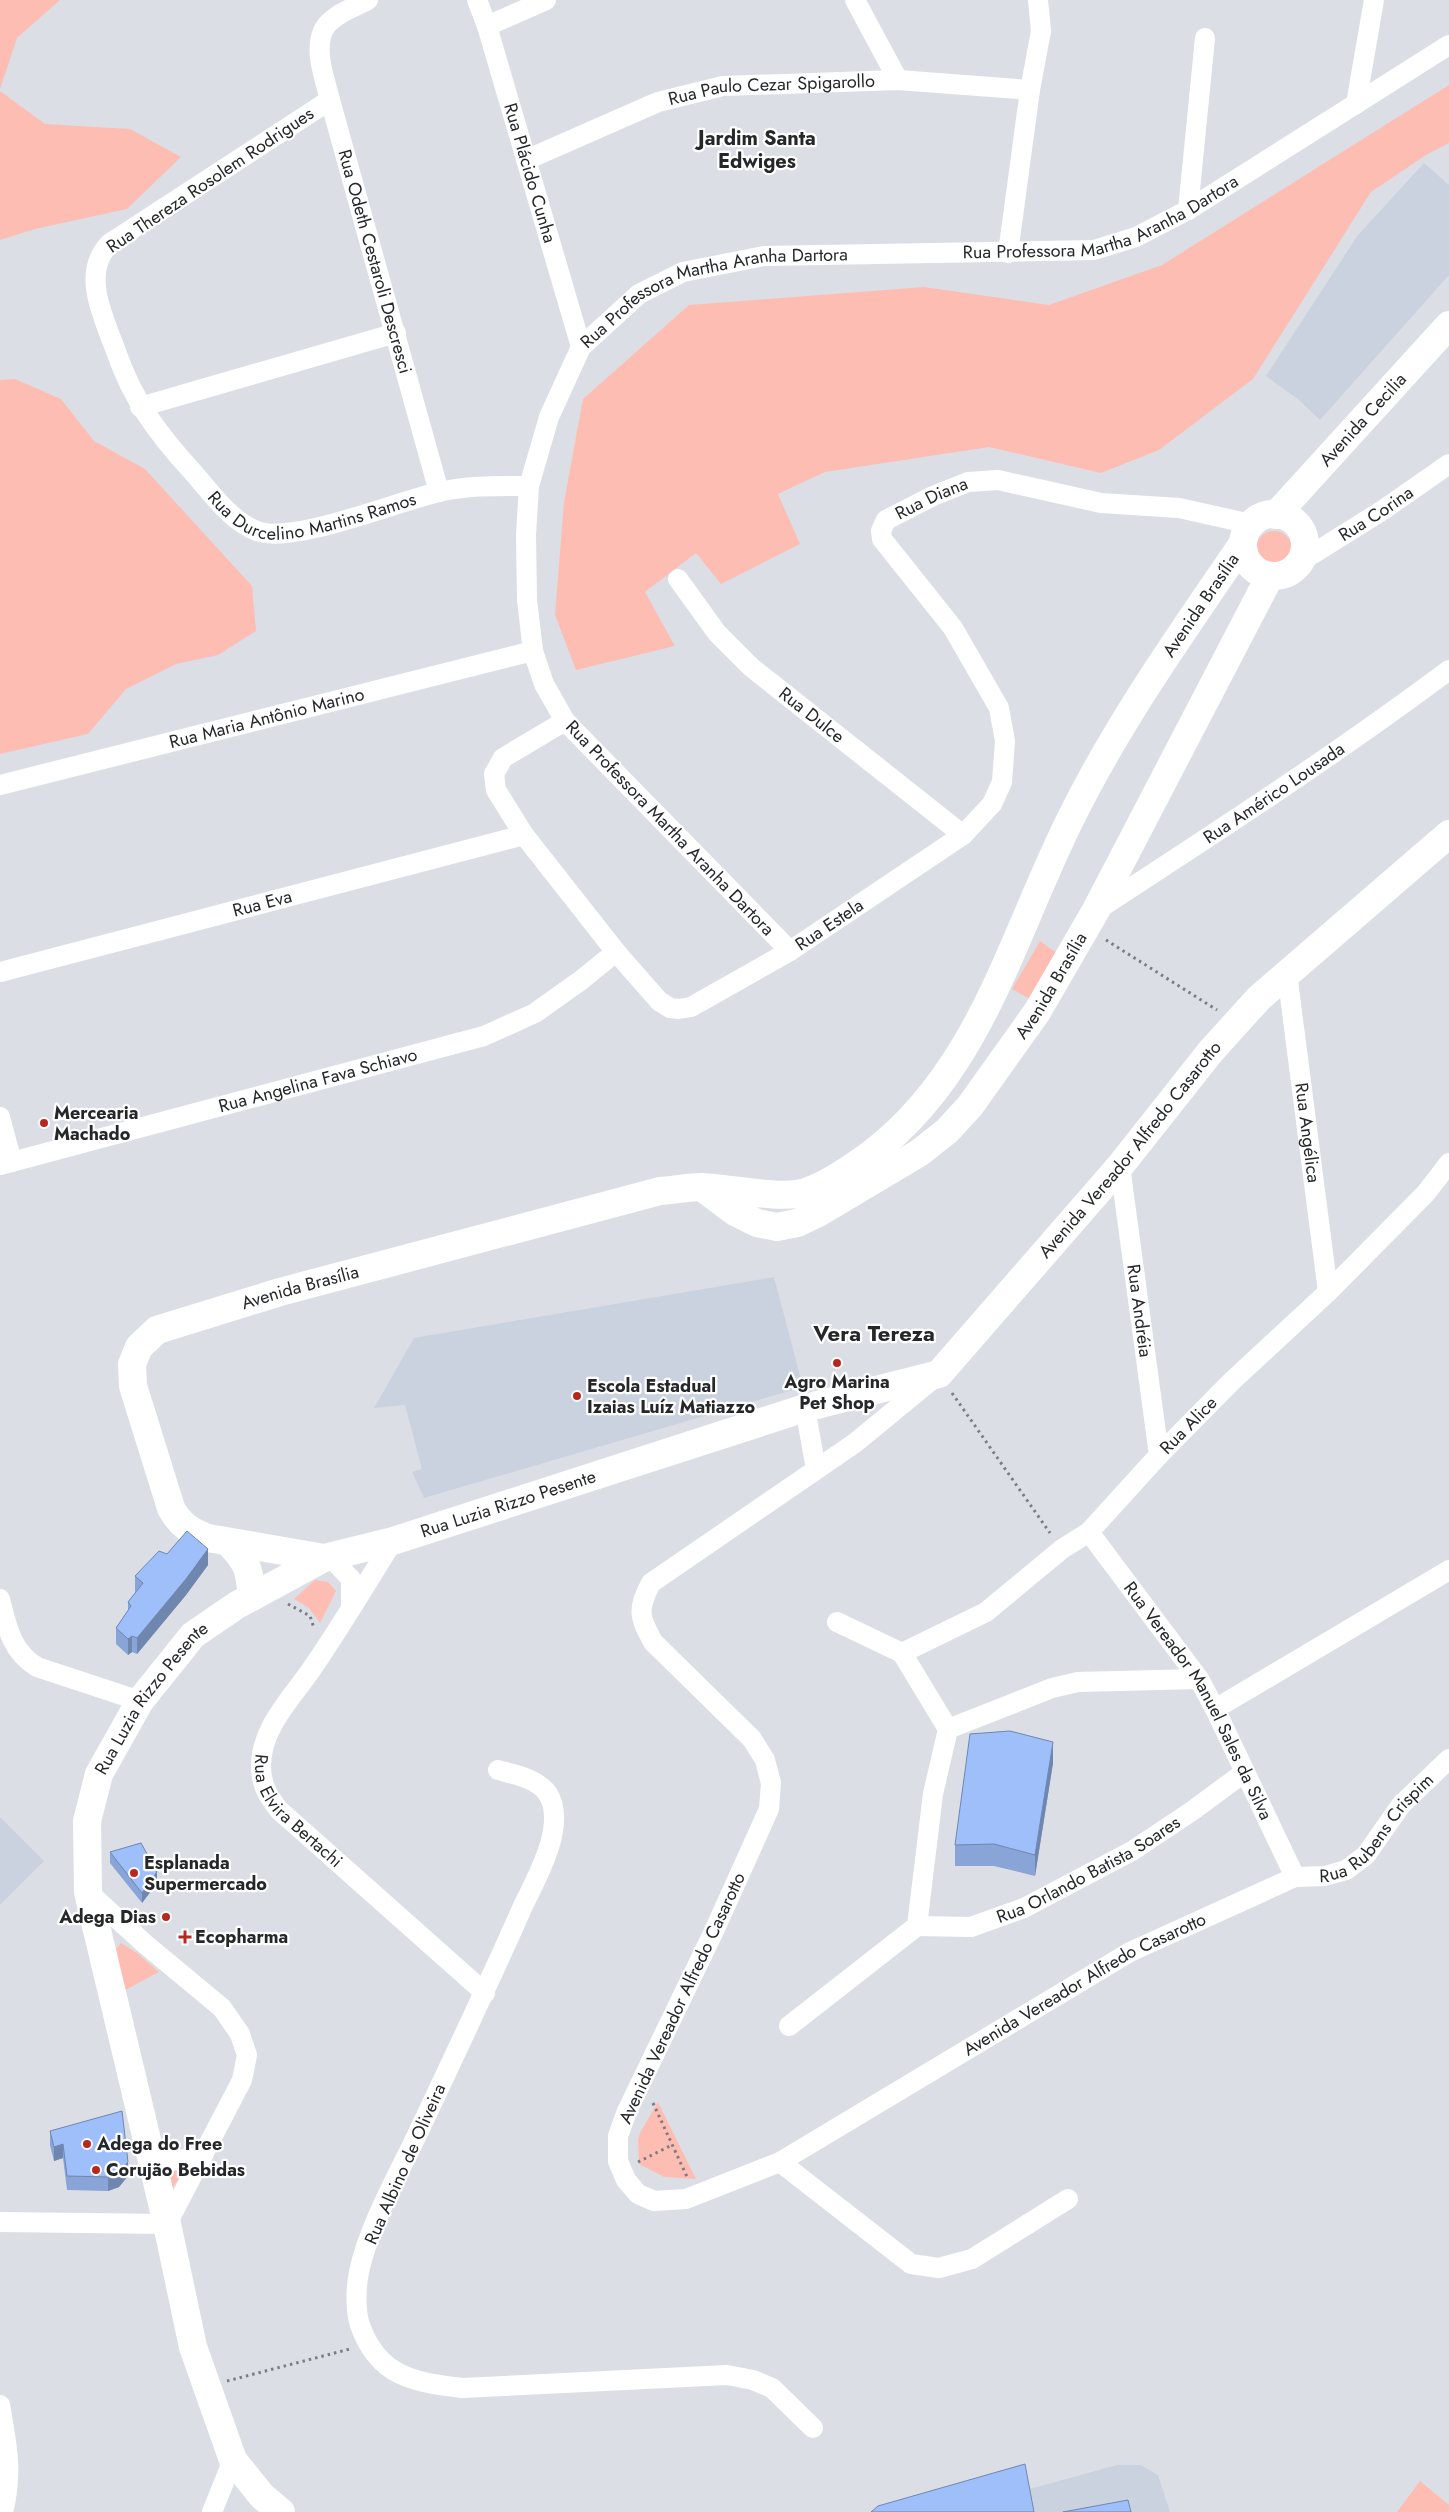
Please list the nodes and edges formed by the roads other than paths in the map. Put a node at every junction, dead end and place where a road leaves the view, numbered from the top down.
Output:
1 (368, 0) edge
2 (476, 0) edge
3 (546, 0) edge
4 (855, 0) edge
5 (1038, 0) edge
6 (1374, 0) edge
7 (488, 26) junction
8 (1205, 38) dead end
9 (1449, 46) edge
10 (898, 80) junction
11 (1030, 90) junction
12 (330, 100) junction
13 (1356, 104) junction
14 (526, 160) junction
15 (1188, 210) junction
16 (1008, 253) junction
17 (1449, 325) edge
18 (396, 333) junction
19 (581, 347) junction
20 (140, 407) junction
21 (1449, 464) edge
22 (529, 486) junction
23 (439, 492) junction
24 (1276, 514) junction
25 (1247, 534) junction
26 (1300, 562) junction
27 (1270, 576) junction
28 (678, 579) dead end
29 (533, 651) junction
30 (1449, 670) edge
31 (565, 721) junction
32 (0, 786) edge
33 (1449, 834) edge
34 (524, 835) junction
35 (964, 835) junction
36 (1091, 919) junction
37 (790, 951) junction
38 (616, 952) junction
39 (0, 972) edge
40 (1287, 973) junction
41 (0, 1117) edge
42 (1449, 1163) edge
43 (6, 1164) edge
44 (1120, 1166) junction
45 (812, 1203) junction
46 (1328, 1292) junction
47 (939, 1374) junction
48 (805, 1408) junction
49 (1159, 1455) junction
50 (816, 1470) junction
51 (1088, 1532) junction
52 (394, 1542) junction
53 (229, 1543) junction
54 (324, 1558) junction
55 (1449, 1570) edge
56 (252, 1597) junction
57 (0, 1599) edge
58 (351, 1608) junction
59 (837, 1622) dead end
60 (902, 1653) junction
61 (1199, 1680) junction
62 (140, 1701) junction
63 (1215, 1709) junction
64 (948, 1729) junction
65 (1449, 1759) edge
66 (498, 1770) dead end
67 (1245, 1772) junction
68 (1295, 1877) junction
69 (88, 1892) junction
70 (917, 1926) junction
71 (484, 1992) junction
72 (789, 2026) dead end
73 (150, 2152) junction
74 (203, 2156) junction
75 (780, 2162) junction
76 (1068, 2199) dead end
77 (0, 2222) edge
78 (168, 2224) junction
79 (0, 2405) edge
80 (813, 2428) dead end
81 (233, 2460) junction
82 (3, 2512) edge
83 (212, 2512) edge
84 (282, 2512) edge

1 - 12 street, Rua Odeth Cestaroli Descresci
2 - 7 street, Rua Plácido Cunha
3 - 7 street
4 - 10 street
5 - 11 street
6 - 13 street
7 - 14 street, Rua Plácido Cunha
8 - 15 street
9 - 13 street, Rua Professora Martha Aranha Dartora
10 - 11 street, Rua Paulo Cezar Spigarollo
10 - 14 street, Rua Paulo Cezar Spigarollo
11 - 16 street
12 - 18 street, Rua Odeth Cestaroli Descresci
12 - 20 street, Rua Thereza Rosolem Rodrigues
13 - 15 street, Rua Professora Martha Aranha Dartora
14 - 19 street, Rua Plácido Cunha
15 - 16 street, Rua Professora Martha Aranha Dartora
16 - 19 street, Rua Professora Martha Aranha Dartora
17 - 24 street, Avenida Cecilia
18 - 20 street
18 - 23 street, Rua Odeth Cestaroli Descresci
19 - 22 street, Rua Professora Martha Aranha Dartora
20 - 23 street, Rua Durcelino Martins Ramos
21 - 26 street, Rua Corina
22 - 23 street, Rua Durcelino Martins Ramos
22 - 29 street, Rua Professora Martha Aranha Dartora
24 - 25 street
24 - 26 street
25 - 27 street
25 - 35 street, Rua Diana
25 - 45 street, Avenida Brasília
26 - 27 street
27 - 36 street, Avenida Brasília
28 - 35 street, Rua Dulce
29 - 31 street, Rua Professora Martha Aranha Dartora
29 - 32 street, Rua Maria Antônio Marino
30 - 36 street, Rua Américo Lousada
31 - 34 street
31 - 37 street, Rua Professora Martha Aranha Dartora
33 - 40 street, Avenida Vereador Alfredo Casarotto
34 - 38 street
34 - 39 street, Rua Eva
35 - 37 street, Rua Estela
36 - 45 street, Avenida Brasília
37 - 38 street, Rua Estela
38 - 43 street, Rua Angelina Fava Schiavo
40 - 44 street, Avenida Vereador Alfredo Casarotto
40 - 46 street, Rua Angélica
41 - 43 street
42 - 46 street, Rua Alice
44 - 47 street, Avenida Vereador Alfredo Casarotto
44 - 49 street, Rua Andréia
45 - 53 street, Avenida Brasília
46 - 49 street, Rua Alice
47 - 48 street, Rua Luzia Rizzo Pesente
47 - 50 street, Avenida Vereador Alfredo Casarotto
48 - 50 street
48 - 52 street, Rua Luzia Rizzo Pesente
49 - 51 street, Rua Alice
50 - 75 street, Avenida Vereador Alfredo Casarotto
51 - 60 street, Rua Alice
51 - 61 street, Rua Vereador Manuel Sales da Silva
52 - 54 street, Rua Luzia Rizzo Pesente
52 - 58 street, Rua Elvira Bertachi
53 - 54 street, Avenida Brasília
53 - 56 street
54 - 56 street, Rua Luzia Rizzo Pesente
54 - 58 street
55 - 63 street
56 - 62 street, Rua Luzia Rizzo Pesente
57 - 62 street
58 - 71 street, Rua Elvira Bertachi
59 - 60 street
60 - 64 street
61 - 63 street, Rua Vereador Manuel Sales da Silva
61 - 64 street
62 - 69 street, Rua Luzia Rizzo Pesente
63 - 67 street, Rua Vereador Manuel Sales da Silva
64 - 70 street
65 - 68 street, Rua Rubens Crispim
66 - 71 street, Rua Albino de Oliveira
67 - 68 street, Rua Vereador Manuel Sales da Silva
67 - 70 street, Rua Orlando Batista Soares
68 - 75 street, Avenida Vereador Alfredo Casarotto
69 - 73 street, Rua Luzia Rizzo Pesente
69 - 74 street
70 - 72 street
71 - 80 street, Rua Albino de Oliveira
73 - 74 street
73 - 78 street, Rua Luzia Rizzo Pesente
74 - 78 street
75 - 76 street
77 - 78 street
78 - 81 street, Rua Luzia Rizzo Pesente
79 - 82 street
81 - 83 street
81 - 84 street, Rua Luzia Rizzo Pesente

